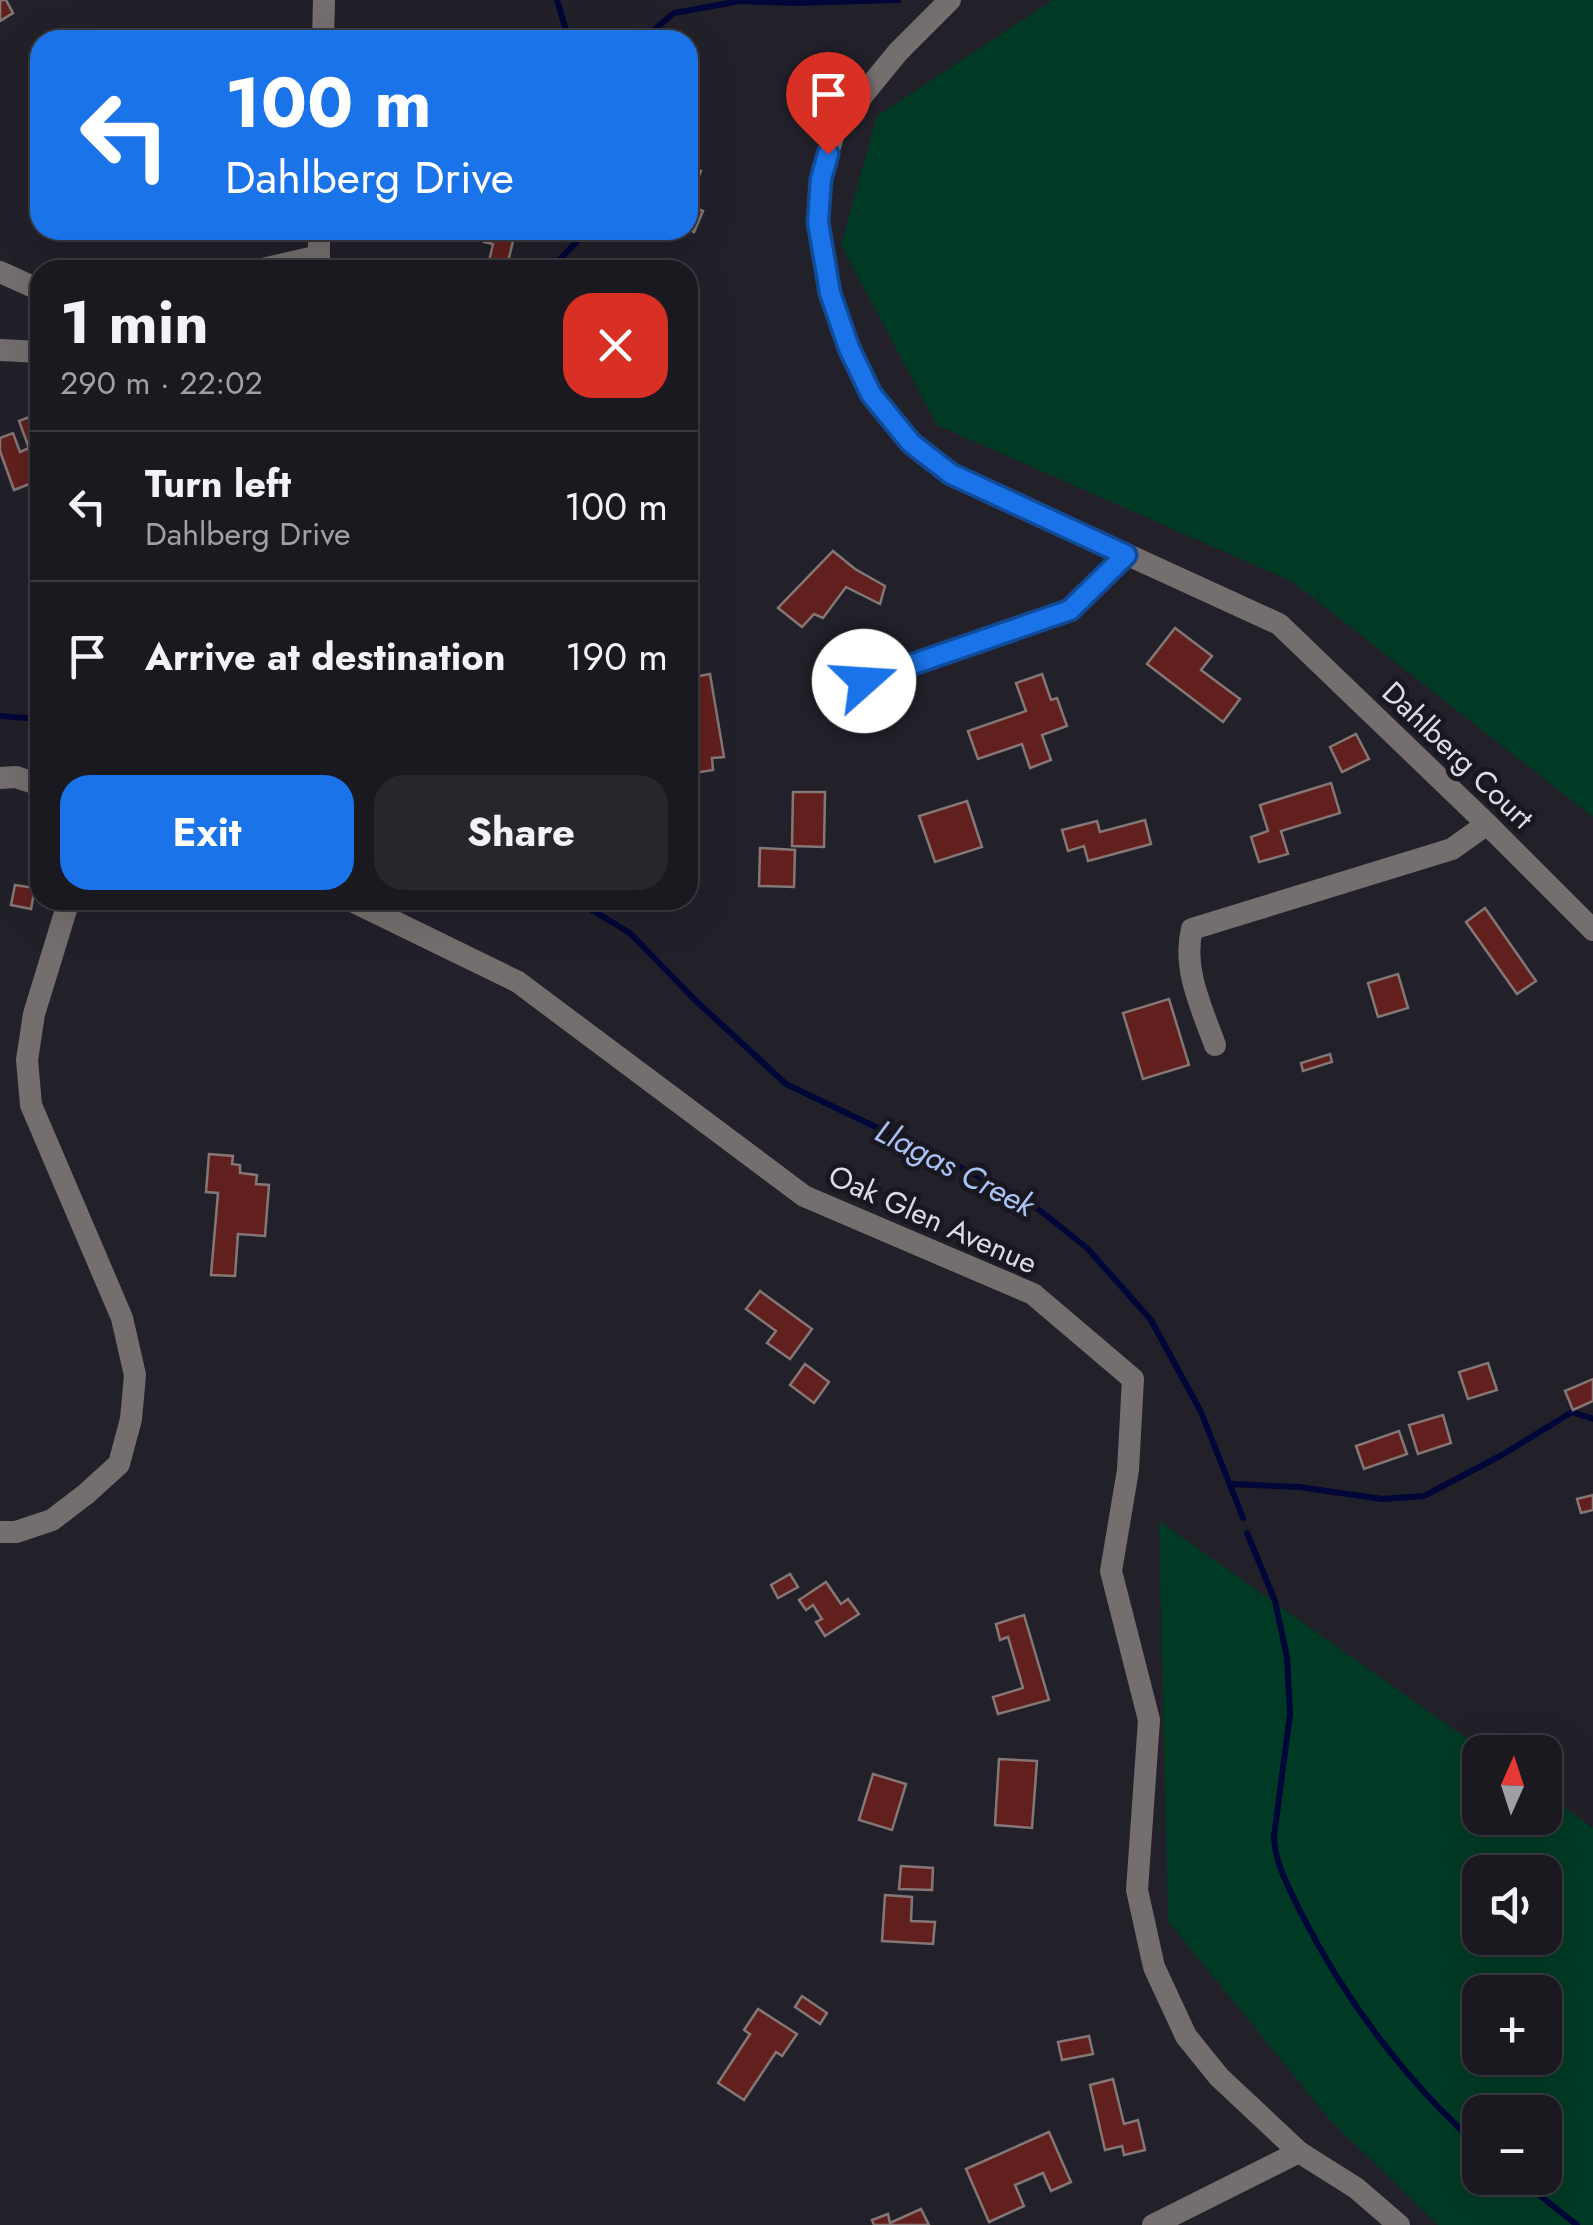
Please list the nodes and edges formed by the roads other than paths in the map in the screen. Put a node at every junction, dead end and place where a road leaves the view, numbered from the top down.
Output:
1 (324, 0) edge
2 (950, 0) edge
3 (323, 30) edge
4 (0, 272) edge
5 (30, 286) edge
6 (0, 350) edge
7 (30, 352) edge
8 (1126, 555) junction
9 (864, 681) dead end
10 (0, 778) edge
11 (30, 782) edge
12 (1487, 824) junction
13 (66, 910) edge
14 (370, 910) edge
15 (1593, 930) edge
16 (1216, 1044) dead end
17 (0, 1532) edge
18 (1298, 2152) junction
19 (1152, 2225) edge
20 (1399, 2225) edge

1 - 3 street
2 - 8 street, Dahlberg Court
4 - 5 street
6 - 7 street
8 - 9 street
8 - 12 street, Dahlberg Court
10 - 11 street
12 - 15 street, Dahlberg Court
12 - 16 street
13 - 17 street
14 - 18 street, Oak Glen Avenue
18 - 19 street
18 - 20 street, Oak Glen Avenue

